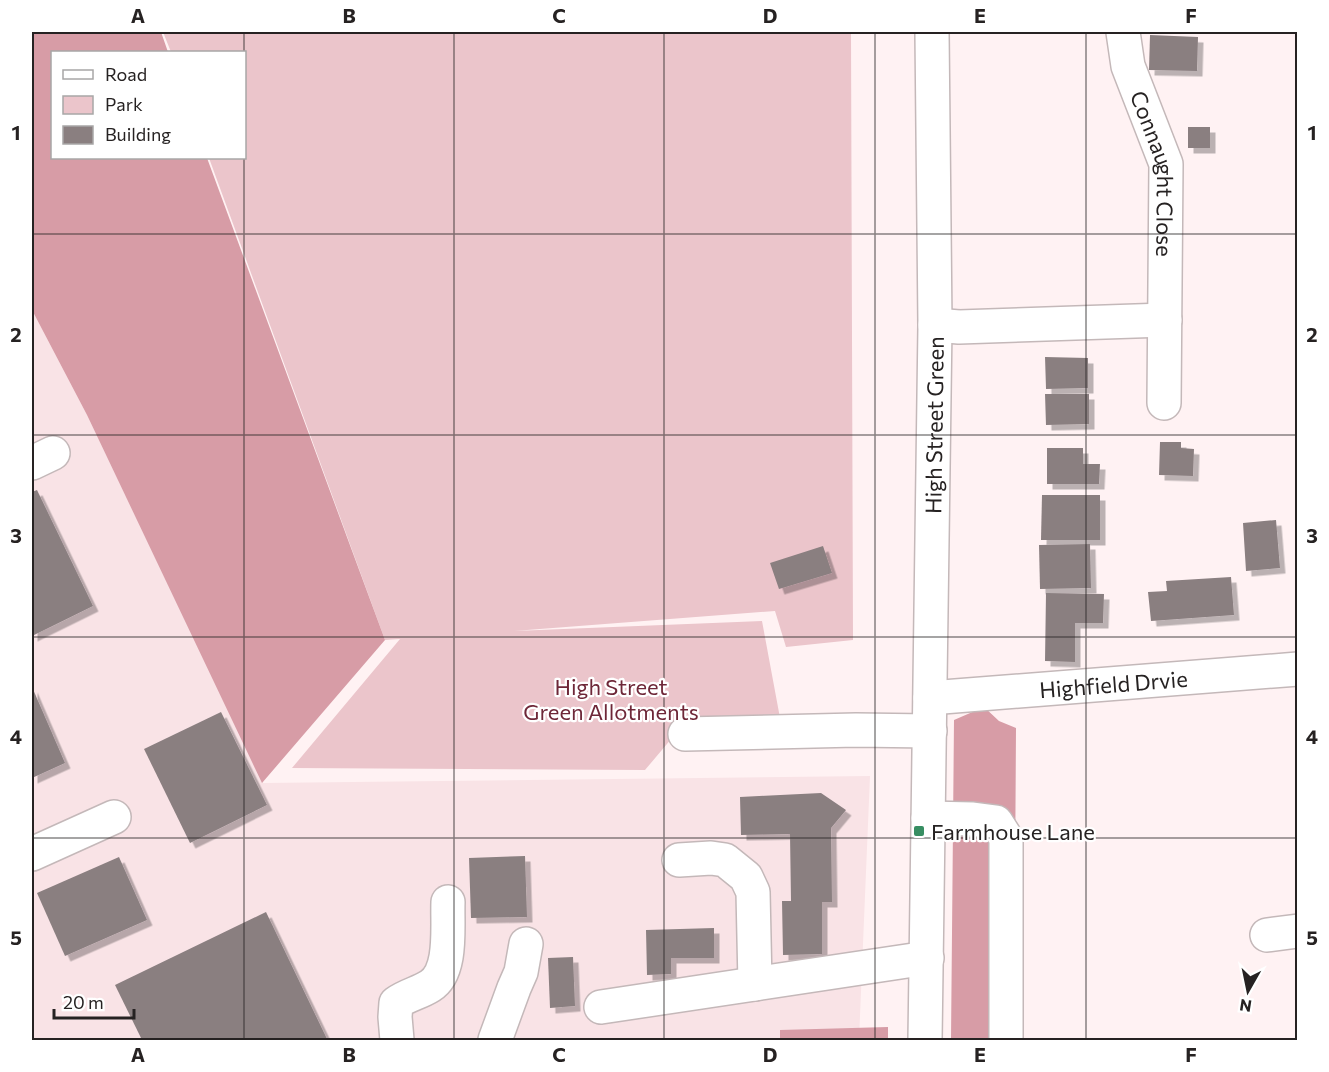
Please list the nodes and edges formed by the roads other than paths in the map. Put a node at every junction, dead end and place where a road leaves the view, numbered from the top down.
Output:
1 (932, 32) edge
2 (1123, 32) edge
3 (1165, 320) junction
4 (935, 325) junction
5 (1164, 403) dead end
6 (1298, 669) edge
7 (930, 698) junction
8 (930, 730) junction
9 (685, 734) dead end
10 (114, 817) dead end
11 (928, 818) junction
12 (32, 854) edge
13 (679, 860) dead end
14 (448, 902) dead end
15 (526, 944) dead end
16 (927, 958) junction
17 (755, 984) junction
18 (601, 1007) dead end
19 (397, 1041) edge
20 (495, 1041) edge
21 (925, 1041) edge
22 (1006, 1041) edge

1 - 4 street, High Street Green
2 - 3 street, Connaught Close
3 - 4 street
3 - 5 street, Connaught Close
4 - 7 street, High Street Green
6 - 7 street, Highfield Drvie
7 - 8 street, High Street Green
8 - 9 street
8 - 11 street, High Street Green
10 - 12 street
11 - 16 street, High Street Green
11 - 22 street
13 - 17 street
14 - 19 street
15 - 20 street
16 - 17 street
16 - 21 street, High Street Green
17 - 18 street

